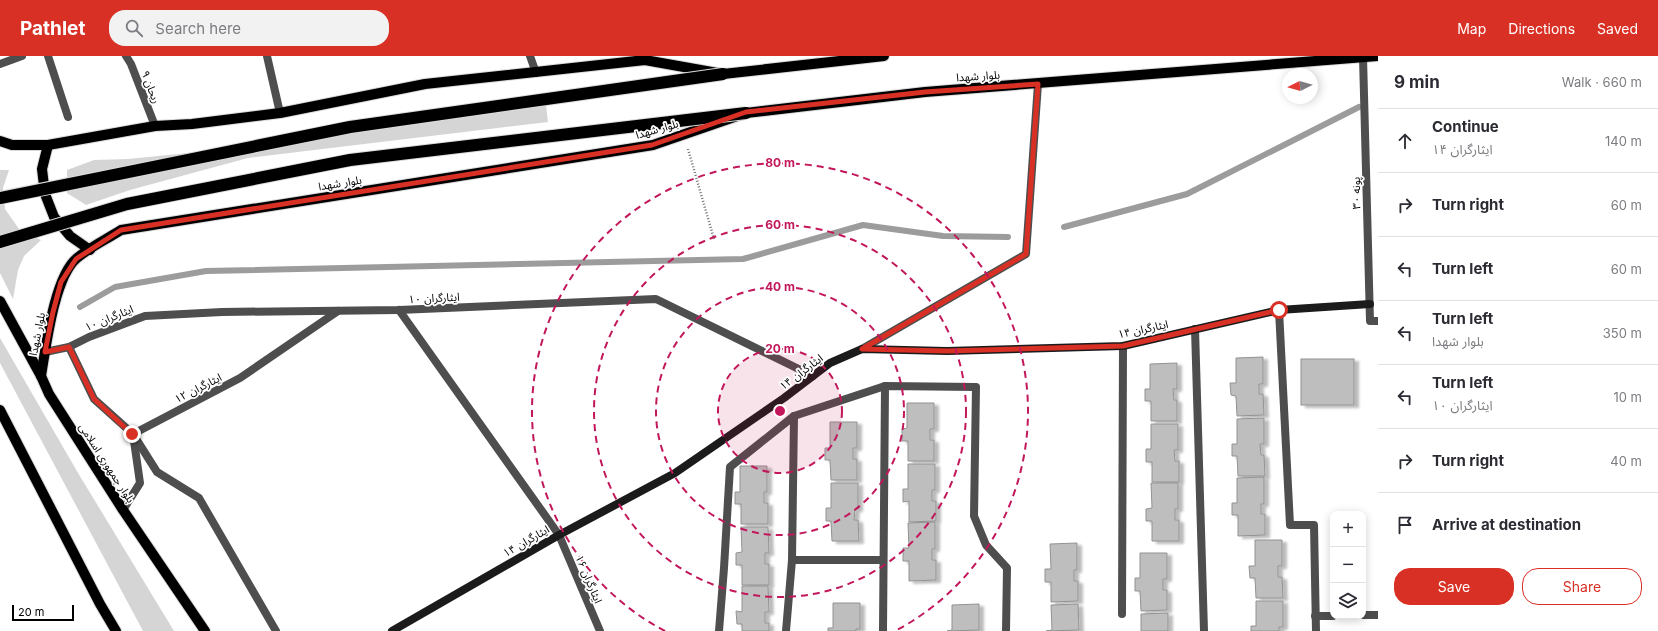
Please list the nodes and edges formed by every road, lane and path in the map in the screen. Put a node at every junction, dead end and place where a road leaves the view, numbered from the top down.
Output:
1 (22, 56) edge
2 (48, 56) edge
3 (126, 56) edge
4 (267, 56) edge
5 (530, 56) edge
6 (884, 56) edge
7 (1378, 56) edge
8 (1363, 57) junction
9 (645, 58) edge
10 (0, 64) edge
11 (536, 72) junction
12 (723, 74) junction
13 (1038, 84) junction
14 (746, 112) junction
15 (280, 113) junction
16 (68, 117) dead end
17 (155, 126) junction
18 (684, 134) junction
19 (0, 141) edge
20 (48, 145) junction
21 (0, 198) edge
22 (714, 239) dead end
23 (0, 242) edge
24 (90, 250) junction
25 (0, 301) edge
26 (1370, 304) junction
27 (400, 310) junction
28 (1279, 310) junction
29 (338, 311) junction
30 (1378, 321) edge
31 (1195, 329) junction
32 (1123, 346) junction
33 (69, 347) junction
34 (862, 349) junction
35 (45, 352) junction
36 (41, 376) junction
37 (813, 376) junction
38 (885, 386) junction
39 (0, 410) edge
40 (794, 416) junction
41 (132, 434) junction
42 (123, 510) junction
43 (559, 535) junction
44 (792, 560) junction
45 (884, 560) junction
46 (1122, 614) dead end
47 (1366, 615) edge
48 (1378, 615) edge
49 (1315, 616) junction
50 (1330, 616) edge
51 (202, 628) edge
52 (116, 631) edge
53 (276, 631) edge
54 (392, 631) edge
55 (600, 631) edge
56 (719, 631) edge
57 (786, 631) edge
58 (883, 631) edge
59 (1006, 631) edge
60 (1204, 631) edge
61 (1316, 631) edge

1 - 10 street
2 - 16 street
3 - 17 street, ریحان ۹
4 - 15 street
5 - 11 street
6 - 12 main road
7 - 8 main road, بلوار شهدا
8 - 13 main road, بلوار شهدا
8 - 26 street, پونه ۳۰
9 - 11 main road
9 - 12 main road
11 - 15 main road
12 - 21 highway, bridge
13 - 14 main road, بلوار شهدا
13 - 34 street
14 - 18 main road, بلوار شهدا
14 - 23 highway, bridge
15 - 17 main road
17 - 20 main road
18 - 22 path
18 - 24 main road, بلوار شهدا
19 - 20 main road
20 - 24 main road
24 - 35 main road, بلوار شهدا
25 - 36 main road, بلوار جمهوری اسلامی
26 - 28 street, ایثارگران ۱۴
26 - 30 street, پونه ۳۰
27 - 29 street, ایثارگران ۱۰
27 - 37 street, ایثارگران ۱۰
27 - 43 street, ایثارگران ۱۶
28 - 31 street, ایثارگران ۱۴
28 - 49 street
29 - 33 street, ایثارگران ۱۰
29 - 41 street, ایثارگران ۱۲
31 - 32 street, ایثارگران ۱۴
31 - 60 street
32 - 34 street, ایثارگران ۱۴
32 - 46 street
33 - 35 street, ایثارگران ۱۰
33 - 41 street
34 - 37 street, ایثارگران ۱۴
35 - 36 main road, بلوار شهدا
36 - 42 main road, بلوار جمهوری اسلامی
37 - 43 street, ایثارگران ۱۴
38 - 40 street
38 - 45 street
38 - 59 street
39 - 52 main road
40 - 44 street
40 - 56 street
41 - 42 street
41 - 53 street
42 - 51 main road, بلوار جمهوری اسلامی
43 - 54 street, ایثارگران ۱۴
43 - 55 street, ایثارگران ۱۶
44 - 45 street
44 - 57 street
45 - 58 street
47 - 48 street
49 - 50 street
49 - 61 street

